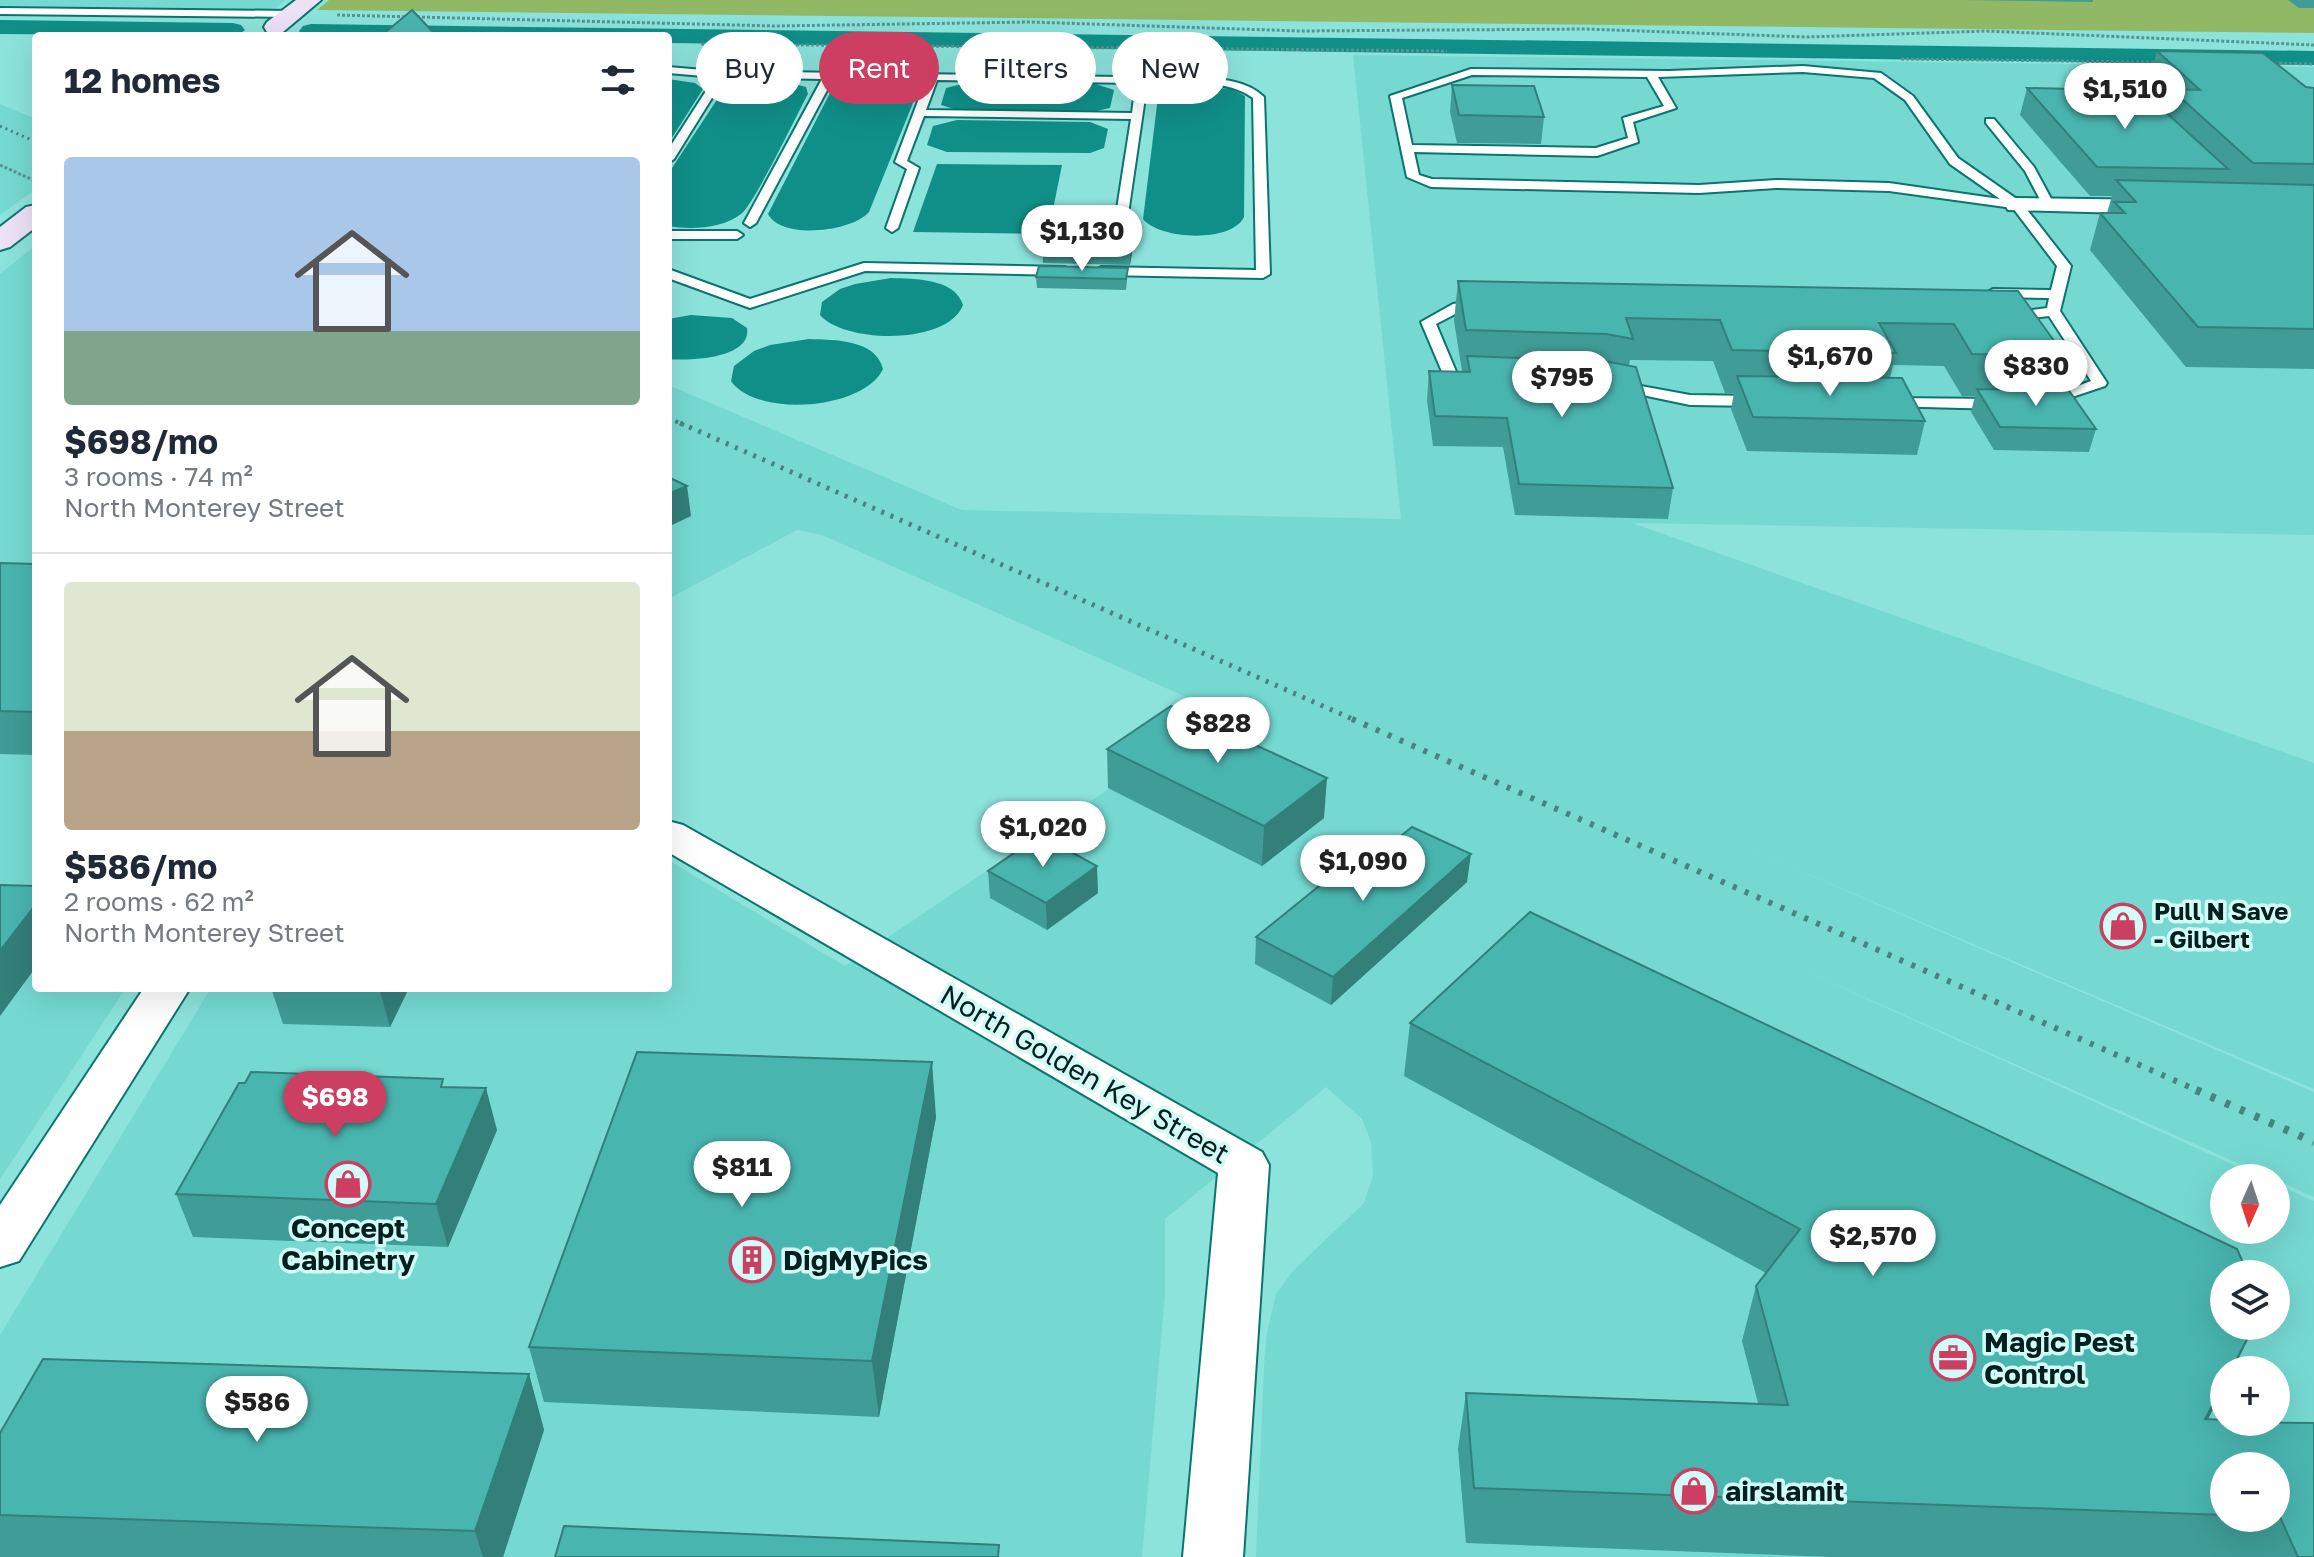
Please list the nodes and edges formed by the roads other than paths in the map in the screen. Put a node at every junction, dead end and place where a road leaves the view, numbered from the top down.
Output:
1 (310, 0) edge
2 (0, 11) edge
3 (274, 28) edge
4 (672, 70) edge
5 (696, 72) edge
6 (1651, 74) junction
7 (696, 75) edge
8 (672, 76) edge
9 (939, 77) edge
10 (1112, 80) edge
11 (1228, 84) edge
12 (2116, 89) dead end
13 (819, 95) edge
14 (701, 104) edge
15 (922, 104) edge
16 (1139, 104) edge
17 (919, 113) junction
18 (1137, 116) junction
19 (2148, 120) edge
20 (1990, 121) dead end
21 (1407, 148) junction
22 (672, 152) edge
23 (2017, 205) junction
24 (2049, 206) junction
25 (2183, 208) edge
26 (32, 216) edge
27 (750, 223) dead end
28 (892, 228) dead end
29 (1120, 228) edge
30 (672, 235) edge
31 (737, 235) dead end
32 (0, 241) edge
33 (1072, 271) edge
34 (1088, 271) edge
35 (672, 275) edge
36 (1978, 293) edge
37 (2057, 294) junction
38 (1488, 303) edge
39 (2053, 311) junction
40 (1998, 318) edge
41 (1481, 379) edge
42 (1600, 383) edge
43 (1767, 401) edge
44 (1876, 403) edge
45 (672, 836) edge
46 (164, 992) edge
47 (0, 1247) edge
48 (1213, 1557) edge

1 - 3 street
2 - 3 lane
4 - 5 lane
6 - 21 lane
6 - 21 lane
6 - 23 lane
7 - 8 lane
9 - 10 lane
11 - 34 lane
12 - 19 lane
13 - 27 lane
14 - 22 lane
15 - 17 lane
16 - 18 lane
17 - 18 lane
17 - 28 lane
18 - 29 lane
20 - 24 lane
21 - 23 lane
23 - 24 street
23 - 37 lane
24 - 25 street
26 - 32 street
30 - 31 lane
33 - 35 lane
36 - 37 lane
37 - 39 lane
38 - 41 lane
39 - 40 lane
39 - 44 lane
42 - 43 lane
45 - 48 street, North Golden Key Street
46 - 47 street

